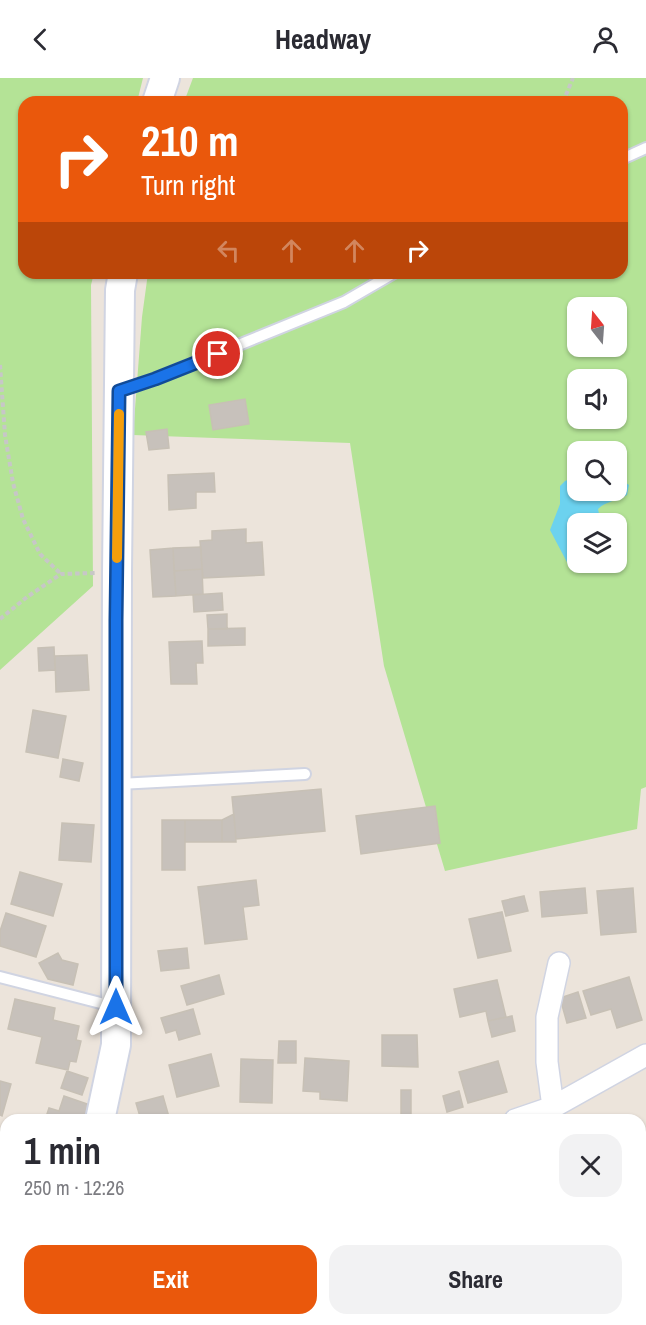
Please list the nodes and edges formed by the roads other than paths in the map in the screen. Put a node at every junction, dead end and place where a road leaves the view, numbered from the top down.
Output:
1 (165, 78) edge
2 (159, 96) edge
3 (646, 148) edge
4 (628, 156) edge
5 (122, 279) edge
6 (384, 279) edge
7 (119, 391) junction
8 (305, 774) dead end
9 (116, 784) junction
10 (559, 963) dead end
11 (0, 977) edge
12 (116, 1007) junction
13 (646, 1055) edge
14 (553, 1107) junction
15 (101, 1114) edge
16 (533, 1114) edge

1 - 2 street
3 - 4 lane
5 - 7 street
6 - 7 lane
7 - 9 street
8 - 9 lane
9 - 12 street
10 - 14 street
11 - 12 lane
12 - 15 street
13 - 14 street
14 - 16 street

